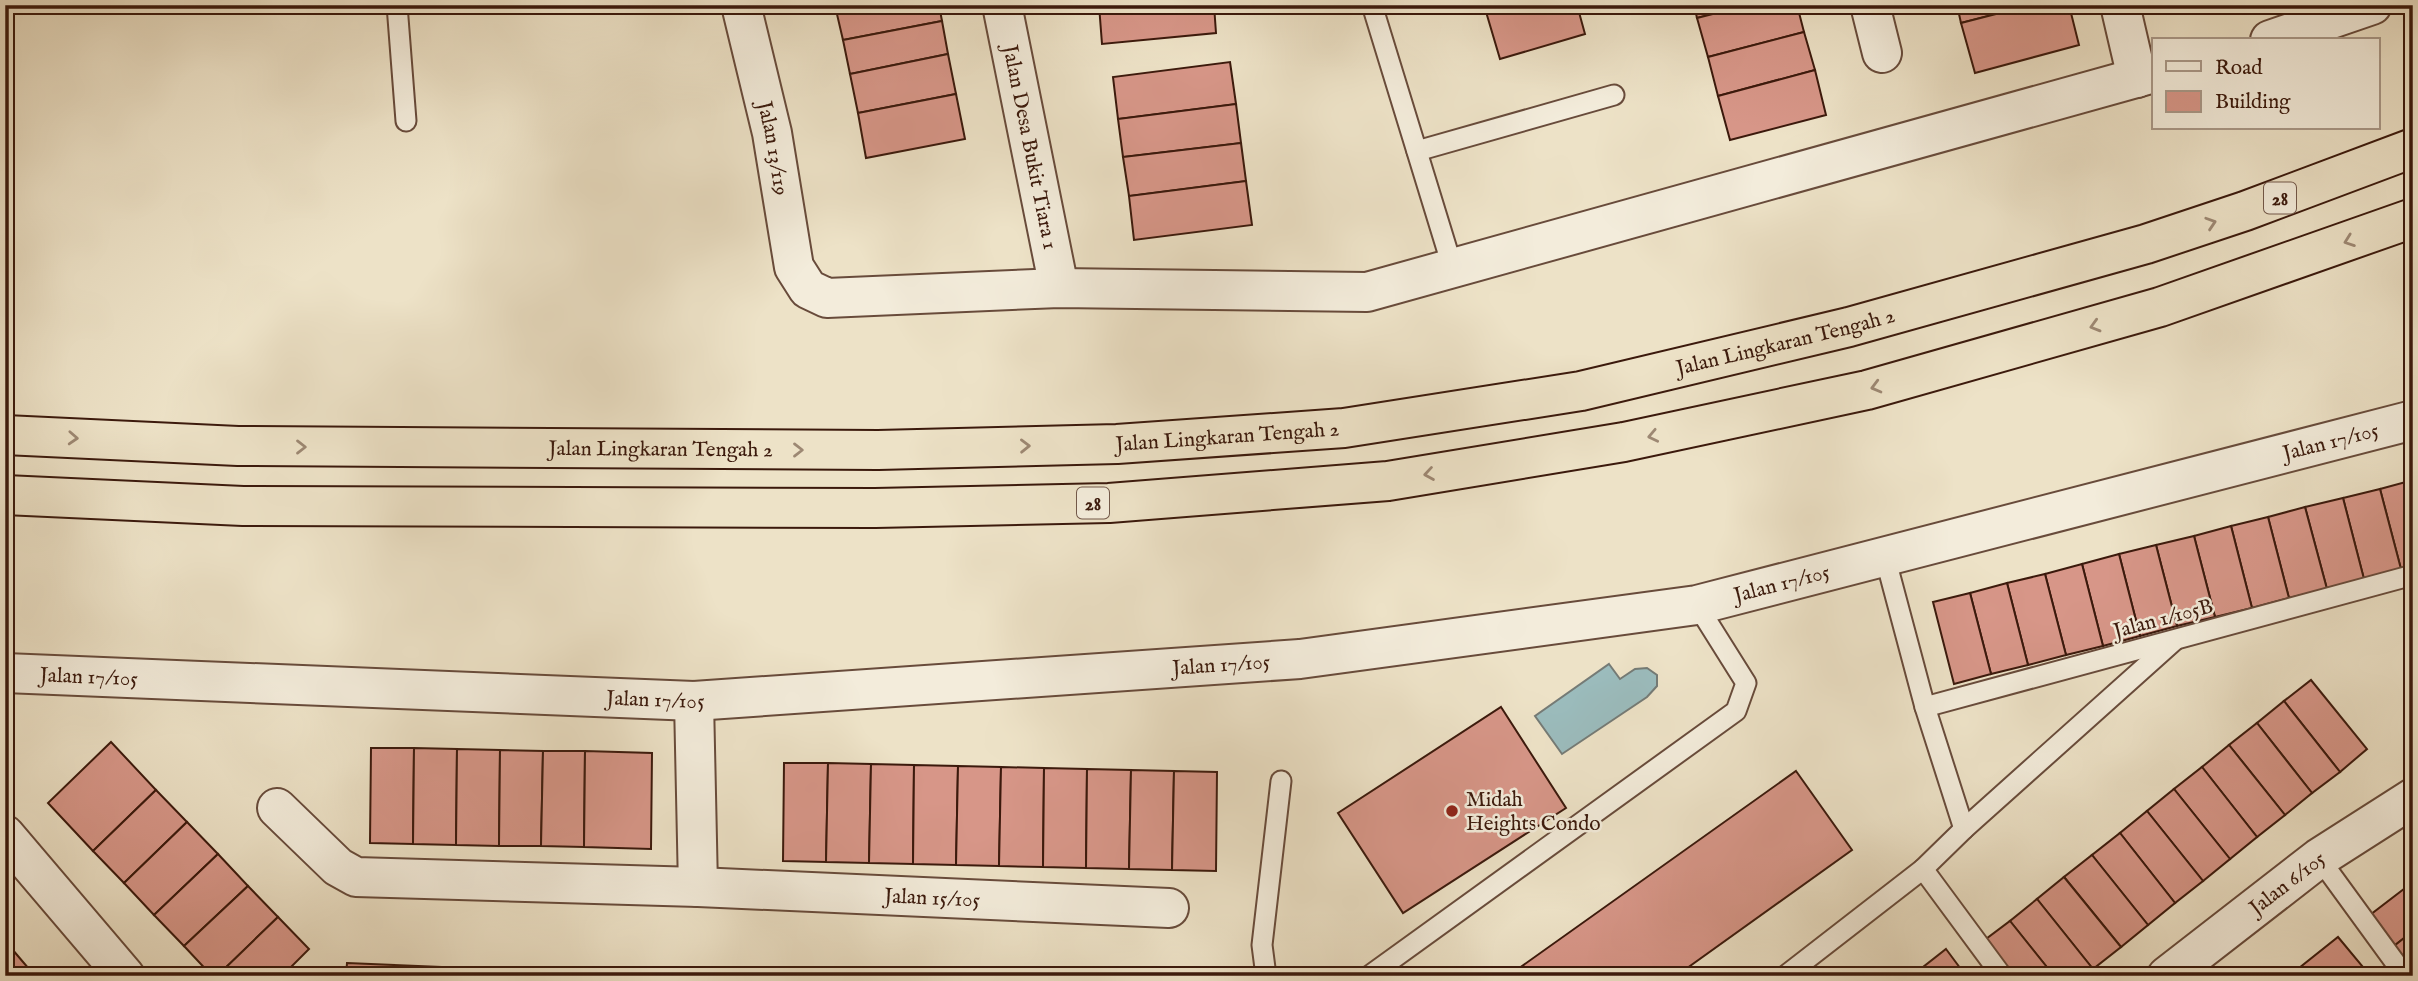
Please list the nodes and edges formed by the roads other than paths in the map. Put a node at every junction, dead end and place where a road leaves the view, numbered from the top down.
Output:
1 (397, 5) edge
2 (741, 5) edge
3 (1002, 5) edge
4 (1373, 5) edge
5 (1870, 5) edge
6 (2120, 5) edge
7 (2372, 5) edge
8 (2276, 38) edge
9 (1882, 53) dead end
10 (2145, 75) edge
11 (1614, 95) dead end
12 (406, 121) dead end
13 (2413, 148) edge
14 (1417, 151) junction
15 (2413, 218) edge
16 (1453, 270) junction
17 (1059, 288) junction
18 (2413, 420) edge
19 (5, 435) edge
20 (5, 495) edge
21 (1885, 557) junction
22 (2413, 575) edge
23 (1697, 605) junction
24 (2178, 638) junction
25 (5, 673) edge
26 (694, 701) junction
27 (1925, 707) junction
28 (1281, 781) dead end
29 (2413, 798) edge
30 (277, 808) dead end
31 (1964, 829) junction
32 (5, 835) edge
33 (2319, 858) junction
34 (1923, 869) junction
35 (698, 887) junction
36 (1169, 908) dead end
37 (2177, 973) edge
38 (125, 976) edge
39 (1266, 976) edge
40 (1369, 976) edge
41 (1785, 976) edge
42 (2002, 976) edge
43 (2405, 976) edge

1 - 12 lane
2 - 17 street, Jalan 13/119
3 - 17 street, Jalan Desa Bukit Tiara 1
4 - 14 lane
5 - 9 street
6 - 10 street
7 - 8 street
10 - 16 street
11 - 14 lane
19 -> 13 highway, Jalan Lingkaran Tengah 2 / 28
14 - 16 lane
15 -> 20 highway, 28
16 - 17 street
18 - 21 street, Jalan 17/105
21 - 23 street, Jalan 17/105
21 - 27 lane
22 - 24 lane, Jalan 1/105B
23 - 26 street, Jalan 17/105
23 - 40 lane
24 - 27 lane, Jalan 1/105B
24 - 31 lane
25 - 26 street, Jalan 17/105
26 - 35 street
27 - 31 lane
28 - 39 lane
29 - 33 street, Jalan 6/105
30 - 35 street, Jalan 15/105
31 - 34 lane
32 - 38 street
33 - 37 street, Jalan 6/105
33 - 43 lane
34 - 41 lane
34 - 42 lane
35 - 36 street, Jalan 15/105

